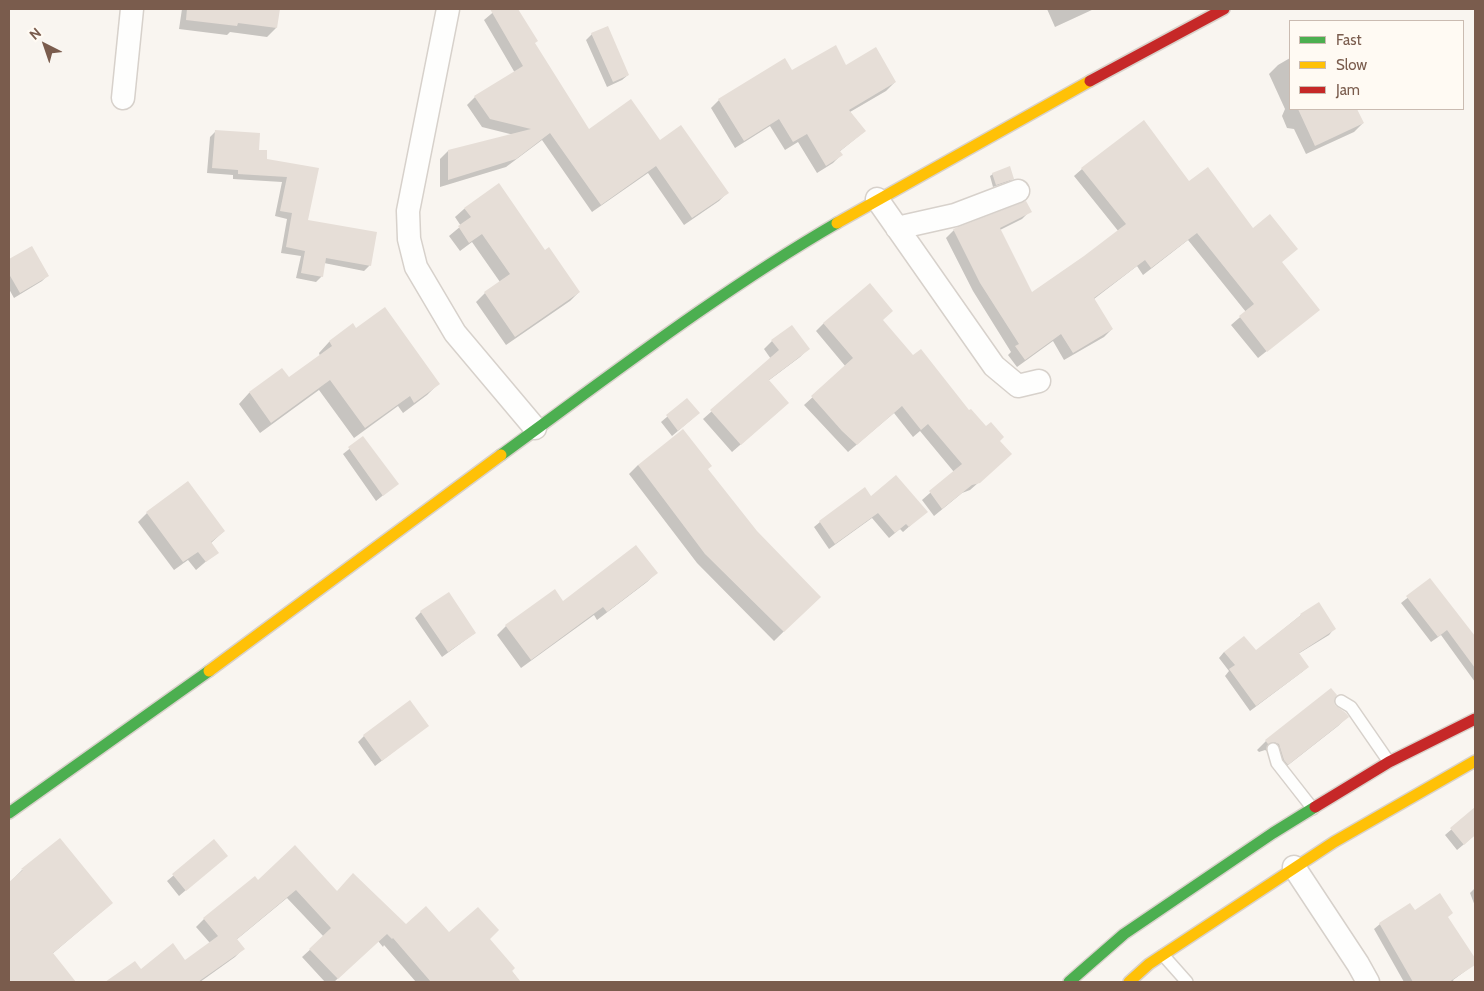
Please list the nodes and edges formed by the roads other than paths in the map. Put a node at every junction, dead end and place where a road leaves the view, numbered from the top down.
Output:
1 (132, 9) edge
2 (448, 9) edge
3 (1224, 9) edge
4 (123, 98) dead end
5 (1018, 191) dead end
6 (877, 199) junction
7 (897, 228) junction
8 (1039, 381) dead end
9 (535, 428) junction
10 (1341, 701) dead end
11 (1475, 720) edge
12 (1273, 750) dead end
13 (1475, 761) edge
14 (1389, 762) junction
15 (1313, 809) junction
16 (9, 813) edge
17 (1294, 867) junction
18 (1164, 955) junction
19 (1068, 982) edge
20 (1129, 982) edge
21 (1187, 982) edge
22 (1368, 982) edge

1 - 4 street
2 - 9 street
3 - 6 street
5 - 7 street
6 - 7 street
6 - 9 street
7 - 8 street
9 - 16 street
10 - 14 lane
11 - 14 street
12 - 15 lane
13 - 17 street
14 - 15 street
15 - 19 street
17 - 18 street
17 - 22 street
18 - 20 street
18 - 21 lane

